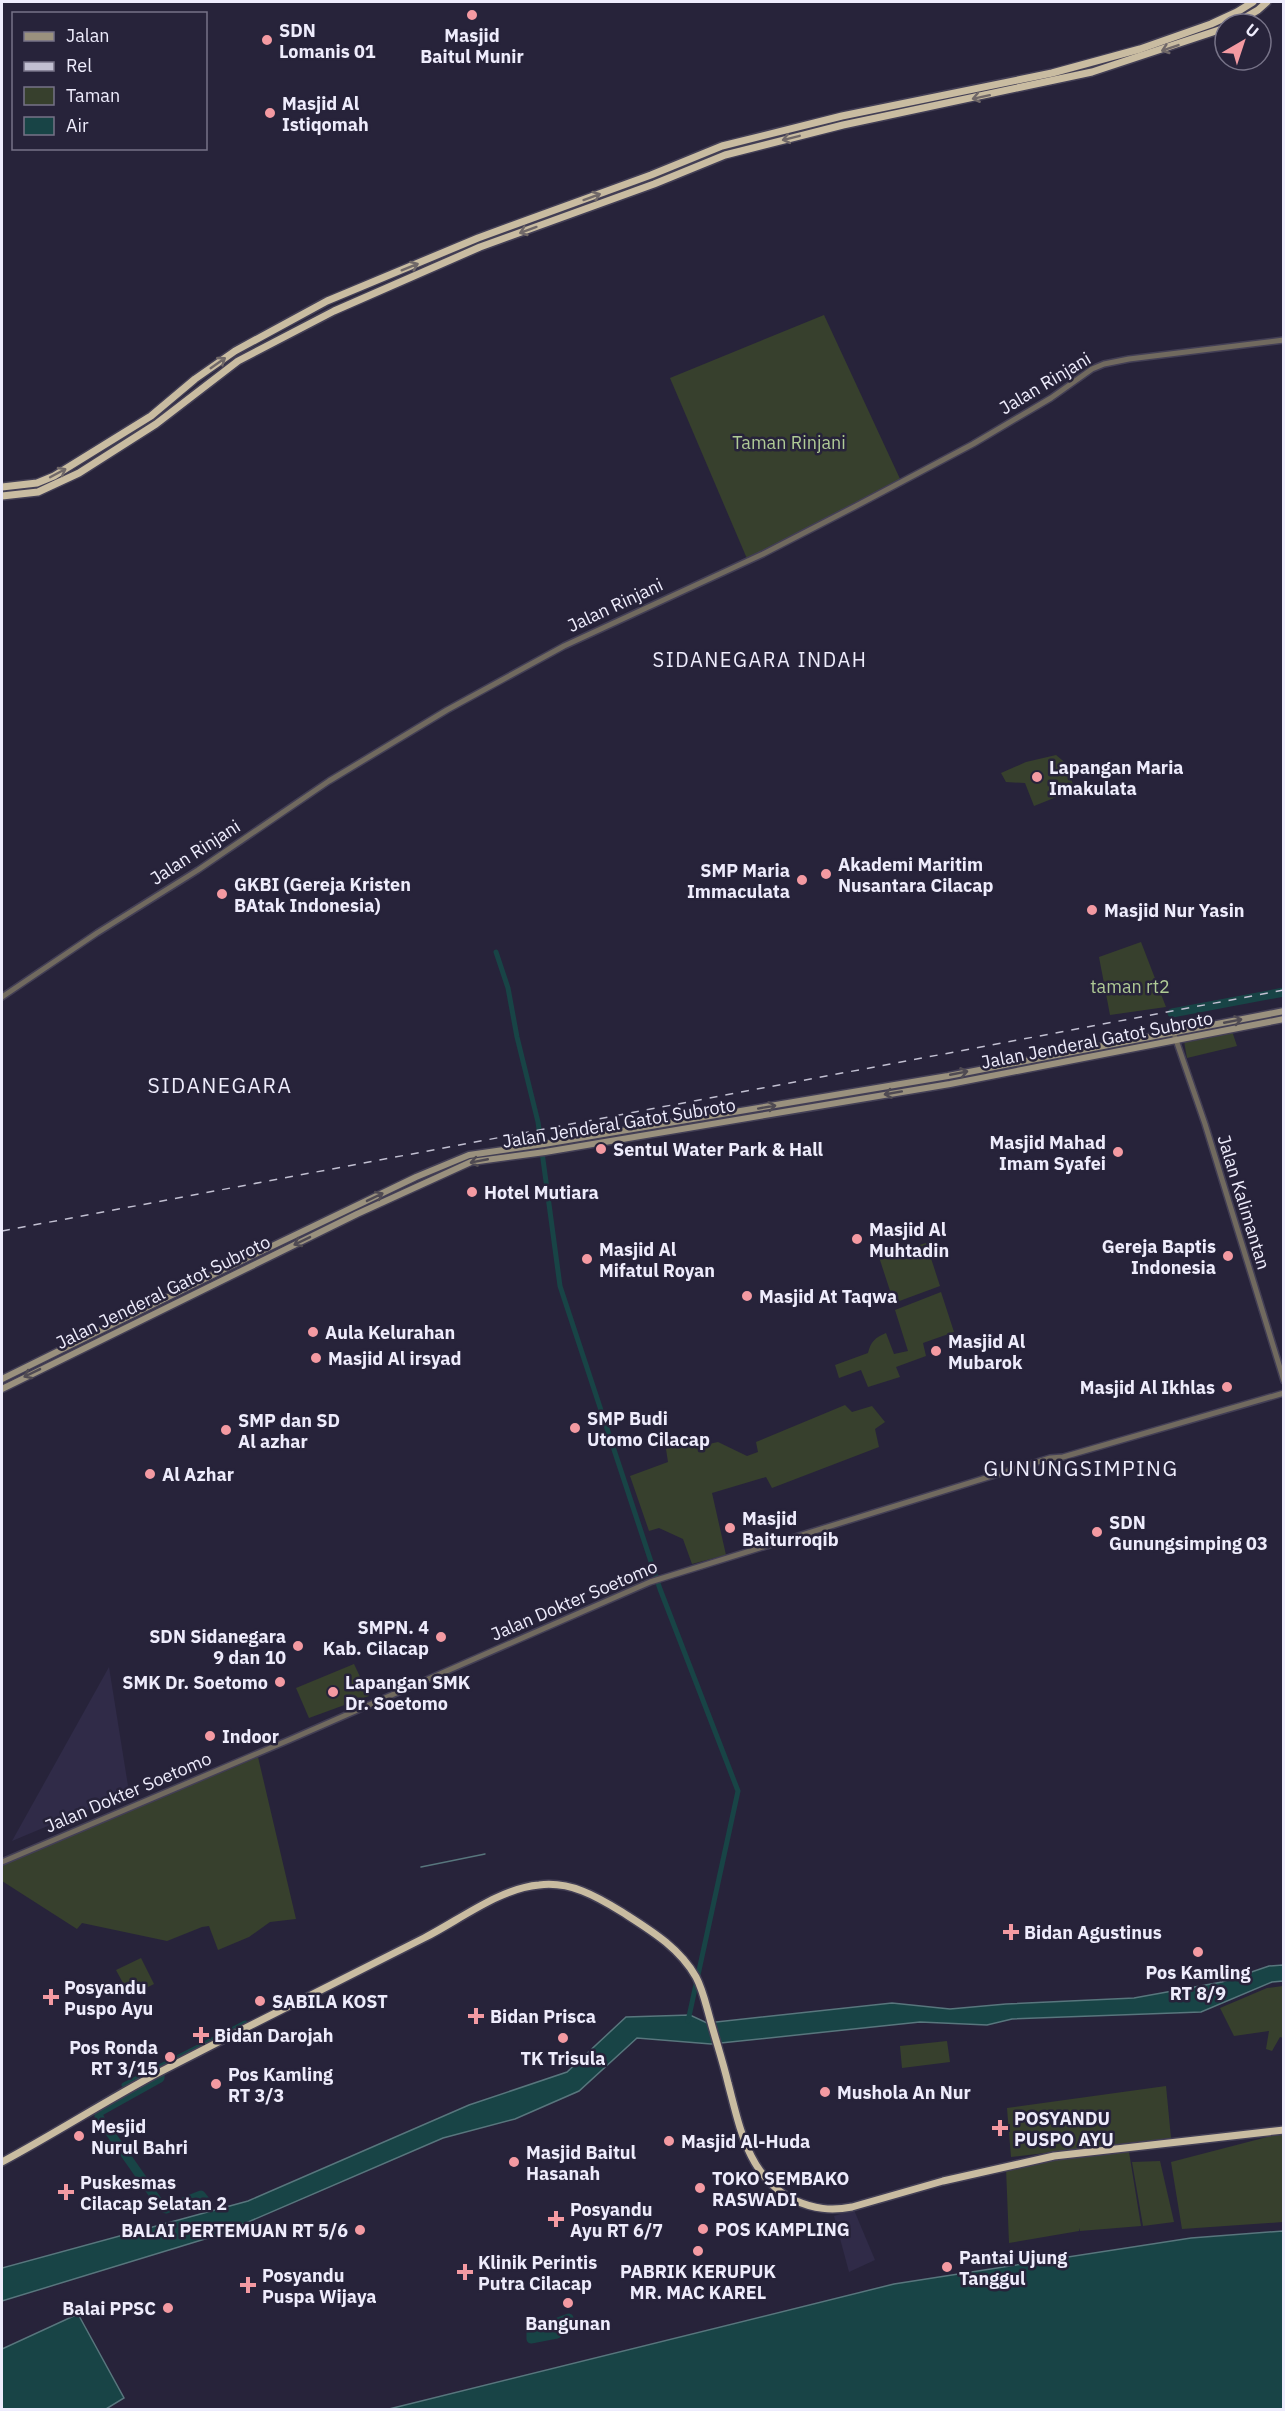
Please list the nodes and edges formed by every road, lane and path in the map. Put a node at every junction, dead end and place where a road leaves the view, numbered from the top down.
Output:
1 (1253, 2) edge
2 (1267, 2) edge
3 (1255, 12) edge
4 (1213, 32) edge
5 (558, 209) junction
6 (561, 218) junction
7 (382, 277) junction
8 (387, 287) junction
9 (327, 301) junction
10 (334, 311) junction
11 (274, 330) junction
12 (278, 339) junction
13 (1284, 340) edge
14 (2, 488) edge
15 (2, 496) edge
16 (2, 997) edge
17 (1284, 1011) edge
18 (1284, 1019) edge
19 (1173, 1032) junction
20 (1178, 1041) junction
21 (744, 1111) junction
22 (745, 1118) junction
23 (2, 1379) edge
24 (1284, 1381) edge
25 (2, 1389) edge
26 (1284, 1393) edge
27 (2, 1862) edge
28 (1284, 2130) edge
29 (2, 2162) edge

5 -> 1 highway
2 - 3 highway
4 -> 6 highway
5 - 6 highway
7 -> 5 highway
6 -> 8 highway
7 - 8 highway
7 - 9 highway
8 - 10 highway
9 - 10 highway
9 - 11 highway
10 - 12 highway
11 - 12 highway
14 -> 11 highway
12 - 15 highway
13 - 16 street, Jalan Rinjani
19 -> 17 main road, Jalan Jenderal Gatot Subroto
18 - 20 main road, Jalan Jenderal Gatot Subroto
19 - 20 street, Jalan Kalimantan
21 -> 19 main road, Jalan Jenderal Gatot Subroto
20 -> 22 main road, Jalan Jenderal Gatot Subroto
20 - 24 street, Jalan Kalimantan
21 - 22 main road
23 -> 21 main road, Jalan Jenderal Gatot Subroto
22 -> 25 main road, Jalan Jenderal Gatot Subroto
26 - 27 street, Jalan Dokter Soetomo
28 - 29 highway

